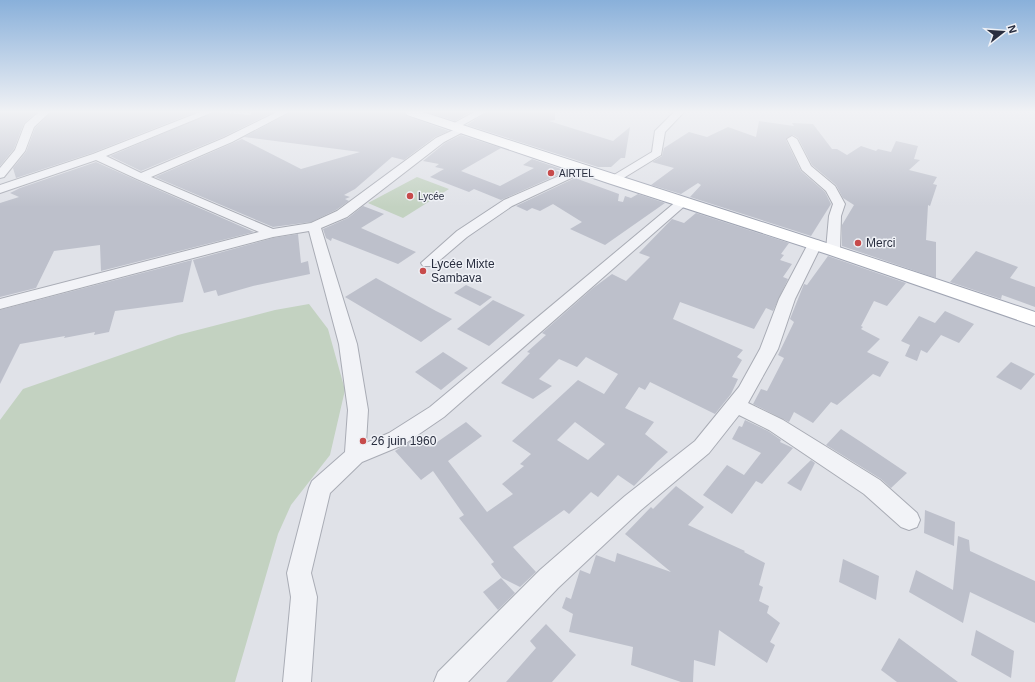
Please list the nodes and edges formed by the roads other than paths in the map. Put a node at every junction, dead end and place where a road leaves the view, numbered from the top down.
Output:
1 (22, 144) edge
2 (128, 144) edge
3 (219, 144) edge
4 (435, 144) edge
5 (505, 144) edge
6 (658, 144) edge
7 (794, 144) edge
8 (97, 156) junction
9 (582, 169) junction
10 (0, 175) edge
11 (141, 177) junction
12 (613, 180) junction
13 (0, 189) edge
14 (682, 203) junction
15 (314, 226) junction
16 (272, 233) junction
17 (824, 247) junction
18 (428, 263) dead end
19 (0, 304) edge
20 (1035, 320) edge
21 (736, 405) junction
22 (355, 456) junction
23 (909, 520) dead end
24 (297, 682) edge
25 (448, 682) edge

1 - 10 street
2 - 8 street
3 - 11 street
4 - 15 street
5 - 9 main road
6 - 12 street
7 - 17 street
8 - 11 street
8 - 13 street
9 - 12 main road
9 - 18 street
11 - 16 street
12 - 14 main road
14 - 17 main road
14 - 22 street
15 - 16 street
15 - 22 street
16 - 19 street
17 - 20 main road
17 - 21 street
21 - 23 street
21 - 25 street
22 - 24 street

